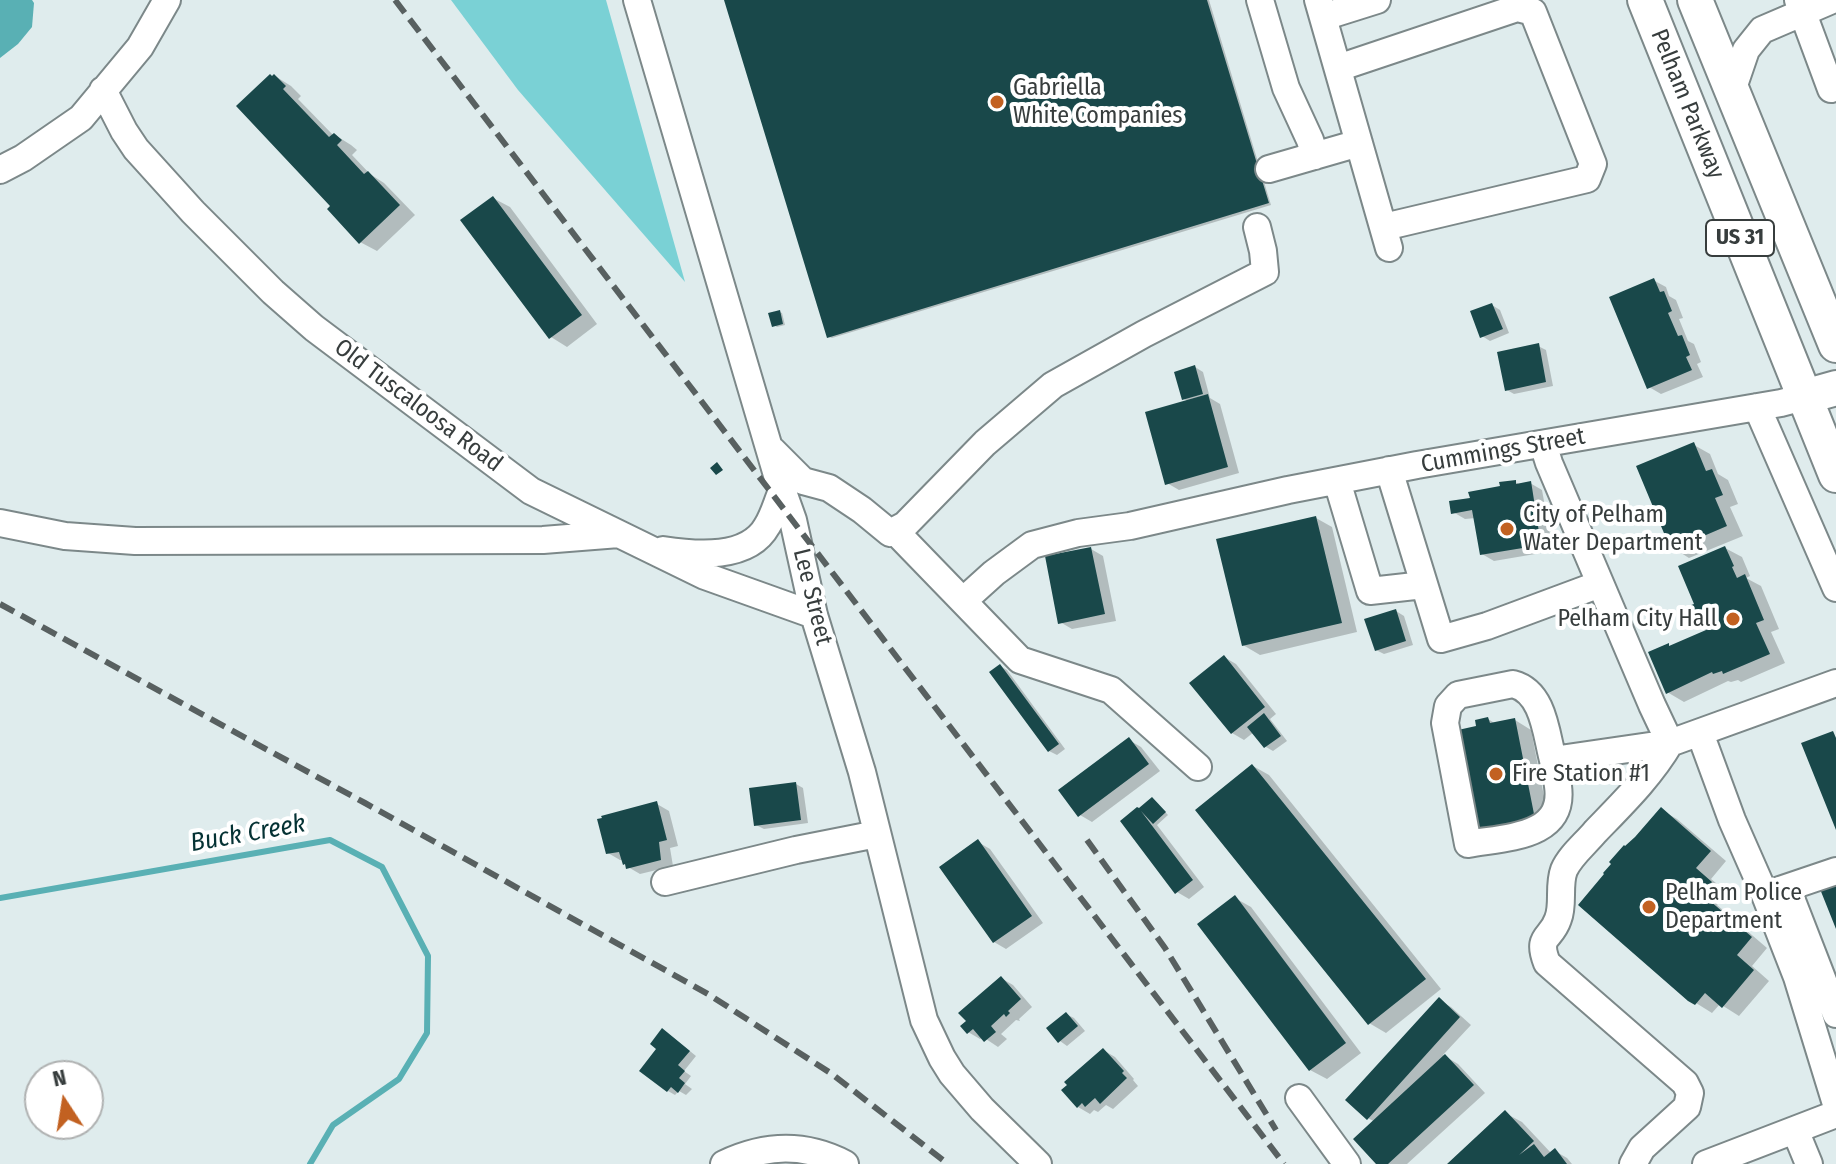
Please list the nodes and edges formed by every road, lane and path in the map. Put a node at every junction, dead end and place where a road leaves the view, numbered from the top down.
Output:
1 (167, 0) edge
2 (637, 0) edge
3 (1260, 0) edge
4 (1377, 0) edge
5 (1645, 0) edge
6 (1695, 0) edge
7 (1832, 0) edge
8 (1800, 6) edge
9 (1320, 8) edge
10 (1338, 68) junction
11 (1831, 89) dead end
12 (103, 90) junction
13 (1732, 91) junction
14 (1359, 143) junction
15 (1315, 156) junction
16 (1269, 169) dead end
17 (0, 170) edge
18 (1257, 227) dead end
19 (1825, 286) edge
20 (1836, 345) edge
21 (1820, 393) edge
22 (1757, 407) junction
23 (1543, 444) junction
24 (770, 448) junction
25 (1389, 470) junction
26 (1836, 475) edge
27 (1337, 481) junction
28 (782, 491) junction
29 (0, 523) edge
30 (895, 531) junction
31 (620, 534) junction
32 (1600, 584) junction
33 (1424, 585) junction
34 (1836, 588) edge
35 (963, 601) junction
36 (814, 615) junction
37 (1836, 683) edge
38 (1700, 733) junction
39 (1670, 743) junction
40 (1553, 760) junction
41 (1198, 767) dead end
42 (877, 834) junction
43 (1836, 871) edge
44 (665, 882) dead end
45 (1776, 892) junction
46 (1836, 1014) edge
47 (1299, 1098) dead end
48 (1836, 1104) edge
49 (1836, 1114) edge
50 (1795, 1130) junction
51 (724, 1164) edge
52 (845, 1164) edge
53 (1038, 1164) edge
54 (1347, 1164) edge
55 (1633, 1164) edge
56 (1706, 1164) edge
57 (1809, 1164) edge

1 - 12 street
2 - 24 street, Lee Street
3 - 15 street
4 - 9 street
5 - 21 main road, Pelham Parkway / US 31
6 - 13 main road, Pelham Parkway / US 31
7 - 8 street
8 - 11 street
8 - 13 street
9 - 10 street
10 - 14 street
10 - 14 street
12 - 17 street
12 - 31 street, Old Tuscaloosa Road
13 - 19 main road, Pelham Parkway / US 31
14 - 15 street
15 - 16 street
18 - 30 street
19 - 20 main road, Pelham Parkway / US 31
21 - 22 street, Cummings Street
21 - 26 main road, Pelham Parkway / US 31
22 - 23 street, Cummings Street
22 - 34 street
23 - 25 street, Cummings Street
23 - 32 street
24 - 28 street, Lee Street
24 - 30 street
25 - 27 street, Cummings Street
25 - 33 street
27 - 33 street
27 - 35 street, Cummings Street
28 - 31 street
28 - 36 street, Lee Street
29 - 31 street
30 - 35 street
31 - 36 street, Old Tuscaloosa Road
32 - 33 street
32 - 39 street
35 - 41 street
36 - 42 street, Lee Street
37 - 38 street
38 - 39 street
38 - 45 street
39 - 40 street
39 - 55 street
40 - 40 street
42 - 44 street
42 - 53 street, Lee Street
43 - 45 street
45 - 46 street
45 - 48 street
47 - 54 street
49 - 50 street
50 - 56 street
50 - 57 street
51 - 52 street

